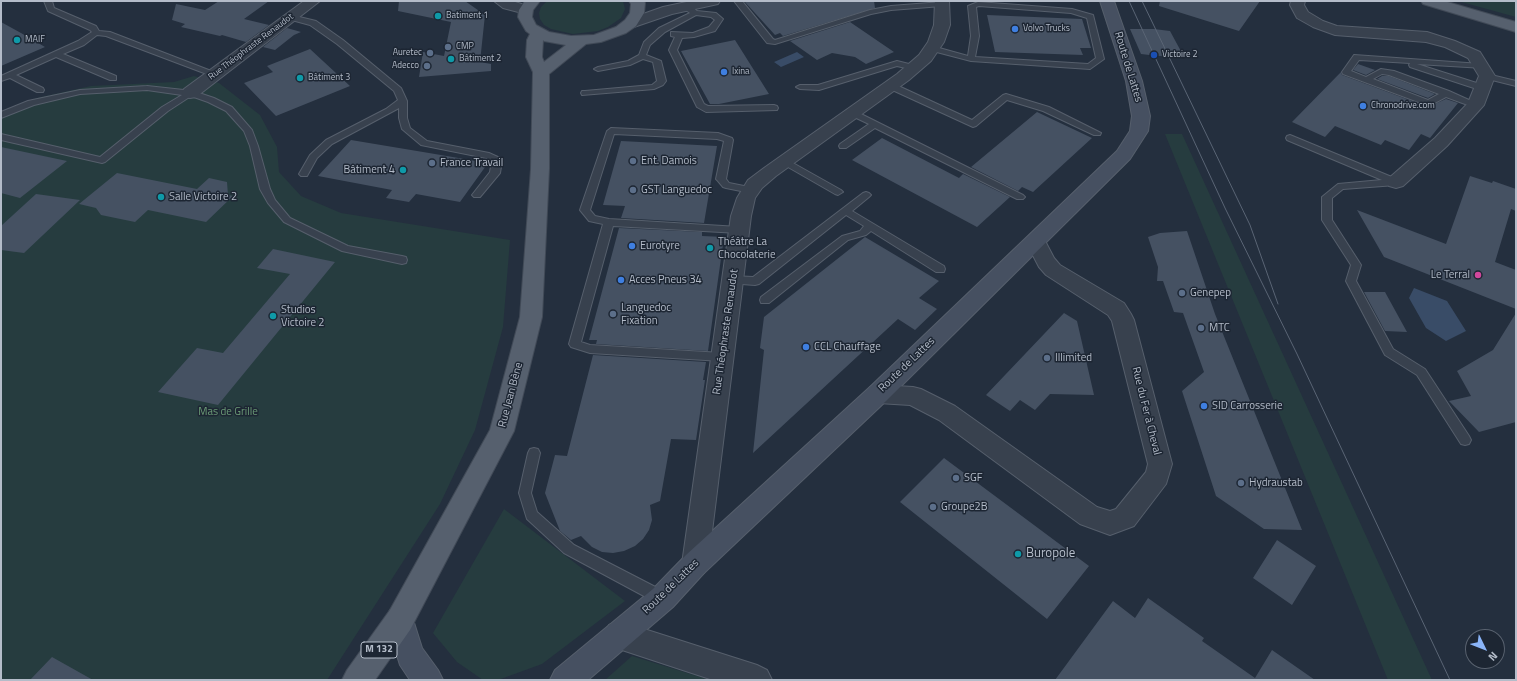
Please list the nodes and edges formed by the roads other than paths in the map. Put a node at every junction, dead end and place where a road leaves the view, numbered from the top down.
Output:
1 (48, 1) edge
2 (313, 1) edge
3 (501, 1) edge
4 (636, 1) edge
5 (713, 1) edge
6 (738, 1) edge
7 (1106, 1) edge
8 (1298, 1) edge
9 (1428, 1) edge
10 (942, 3) edge
11 (529, 6) edge
12 (691, 10) junction
13 (292, 17) junction
14 (631, 23) junction
15 (1516, 27) edge
16 (662, 30) junction
17 (96, 33) junction
18 (538, 33) junction
19 (680, 35) junction
20 (581, 41) junction
21 (932, 48) junction
22 (56, 54) junction
23 (642, 56) junction
24 (971, 59) junction
25 (1396, 60) junction
26 (914, 68) junction
27 (598, 69) dead end
28 (541, 72) junction
29 (215, 74) junction
30 (10, 75) junction
31 (1483, 76) junction
32 (113, 78) dead end
33 (1, 79) edge
34 (1367, 80) junction
35 (1516, 84) edge
36 (891, 86) junction
37 (800, 87) dead end
38 (40, 90) dead end
39 (190, 93) junction
40 (585, 93) dead end
41 (1446, 93) junction
42 (403, 102) junction
43 (1476, 105) junction
44 (774, 108) dead end
45 (853, 113) junction
46 (1, 115) edge
47 (875, 124) junction
48 (1096, 133) dead end
49 (1, 137) edge
50 (1290, 138) dead end
51 (843, 146) dead end
52 (784, 161) junction
53 (304, 174) dead end
54 (1396, 182) junction
55 (751, 190) junction
56 (838, 192) dead end
57 (477, 195) dead end
58 (866, 195) dead end
59 (1020, 197) dead end
60 (846, 211) junction
61 (609, 222) junction
62 (870, 226) junction
63 (739, 230) junction
64 (1036, 242) junction
65 (402, 260) dead end
66 (940, 269) dead end
67 (732, 280) junction
68 (765, 300) dead end
69 (722, 357) junction
70 (878, 394) junction
71 (1465, 440) dead end
72 (534, 453) dead end
73 (695, 564) junction
74 (663, 598) junction
75 (400, 620) junction
76 (619, 635) junction
77 (357, 680) edge
78 (428, 680) edge
79 (564, 680) edge
80 (757, 680) edge

1 - 17 lane
2 - 13 street, Rue Théophraste Renaudot
3 - 11 street
4 - 14 main road
5 - 12 street
6 - 10 lane
7 - 64 street, Route de Lattes
8 - 31 street
9 - 15 main road
10 - 21 street, Rue Théophraste Renaudot
11 - 18 main road
12 - 14 street
12 - 16 lane
12 - 19 lane
13 - 29 street, Rue Théophraste Renaudot
13 - 42 lane
14 - 20 main road
16 - 19 lane
16 - 23 lane
17 - 22 lane
17 - 29 lane
18 - 20 main road
18 - 28 main road, Rue Jean Bène
19 - 44 lane
20 - 28 main road
21 - 24 lane
21 - 26 street, Rue Théophraste Renaudot
22 - 30 lane
22 - 32 lane
23 - 27 lane
23 - 40 lane
24 - 24 lane
25 - 31 lane
25 - 31 lane
25 - 34 lane
26 - 36 street, Rue Théophraste Renaudot
26 - 37 lane
28 - 75 main road, Rue Jean Bène
29 - 39 street, Rue Théophraste Renaudot
30 - 33 lane
30 - 38 lane
31 - 35 lane
31 - 43 street
34 - 41 lane
34 - 41 lane
36 - 45 street, Rue Théophraste Renaudot
36 - 48 lane
39 - 46 lane
39 - 49 lane
39 - 65 lane
41 - 43 lane
42 - 53 lane
42 - 57 lane
43 - 54 street
45 - 47 lane
45 - 52 street, Rue Théophraste Renaudot
47 - 51 lane
47 - 59 lane
50 - 54 lane
52 - 55 street, Rue Théophraste Renaudot
52 - 56 lane
54 - 71 lane
55 - 61 lane
55 - 63 street, Rue Théophraste Renaudot
58 - 60 lane
60 - 62 lane
60 - 67 lane
61 - 63 lane
61 - 69 lane
62 - 66 lane
62 - 68 lane
63 - 67 street, Rue Théophraste Renaudot
64 - 70 street, Route de Lattes
64 - 70 street, Rue du Fer à Cheval
67 - 69 street, Rue Théophraste Renaudot
69 - 73 street, Rue Théophraste Renaudot
70 - 73 street, Route de Lattes
72 - 74 lane
73 - 74 street, Route de Lattes
74 - 76 street, Route de Lattes
75 - 77 main road, Rue Jean Bène / M 132
75 - 78 street, M 132
76 - 79 street, Route de Lattes
76 - 80 street

